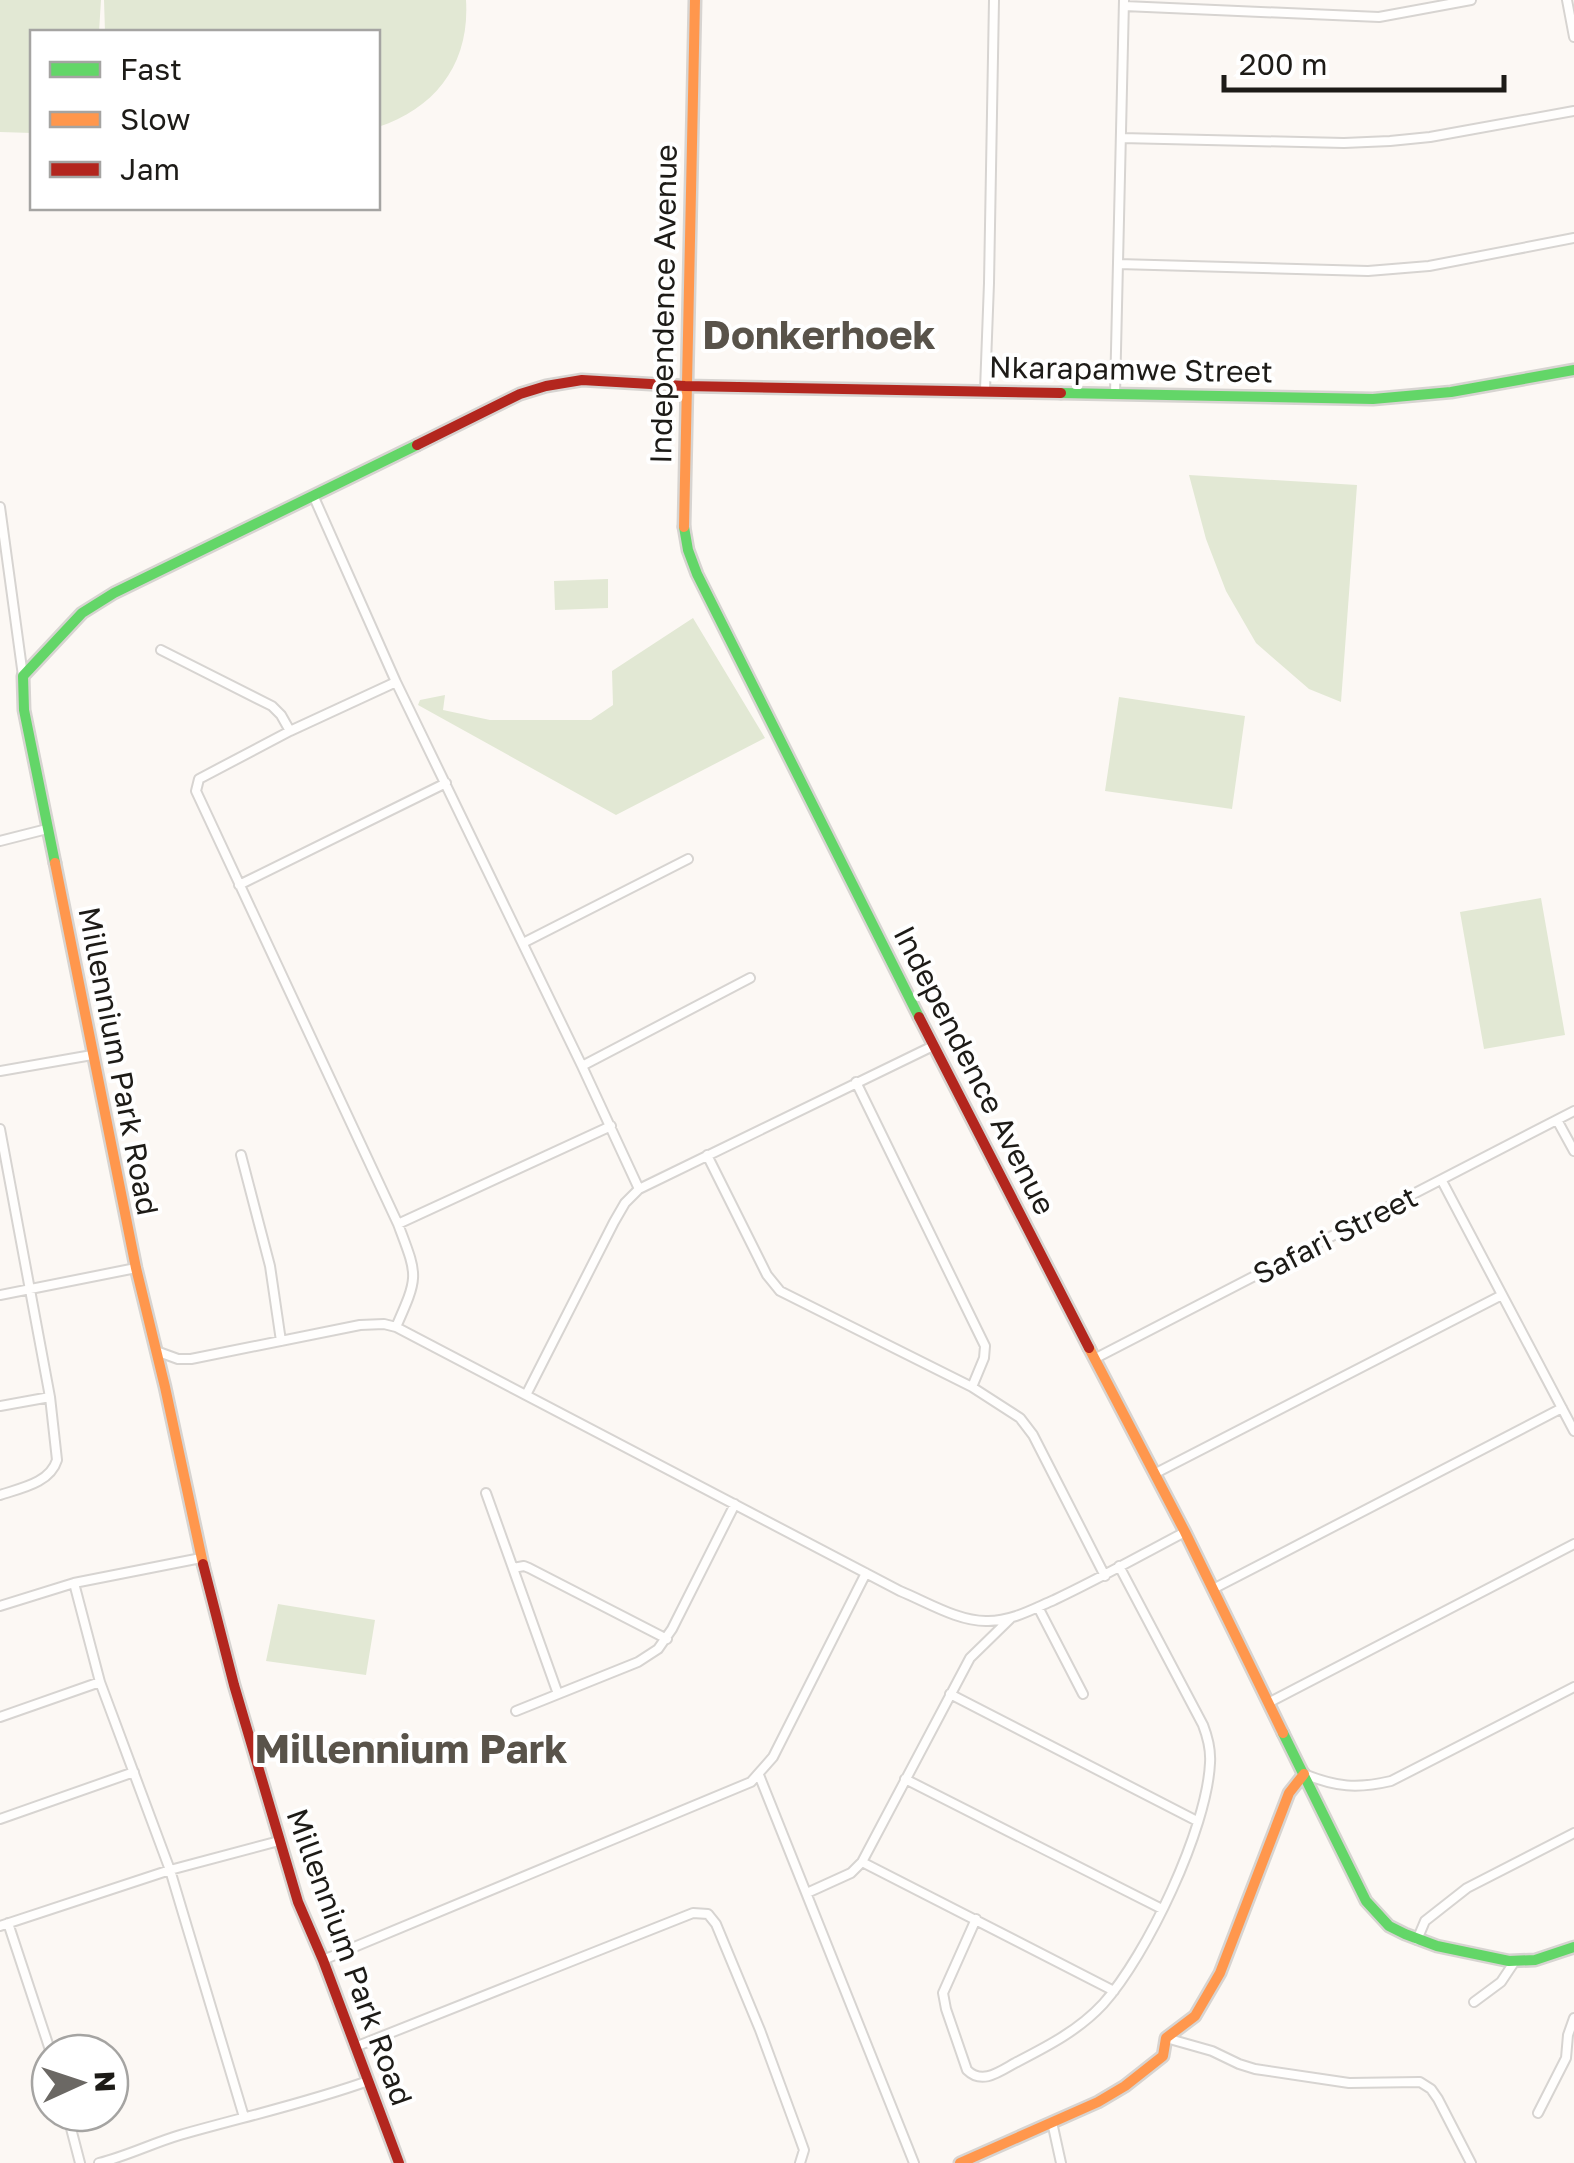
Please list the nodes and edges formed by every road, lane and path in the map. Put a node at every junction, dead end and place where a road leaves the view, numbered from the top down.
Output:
1 (695, 0) edge
2 (994, 0) edge
3 (1471, 0) edge
4 (1567, 0) edge
5 (1124, 3) edge
6 (1574, 38) edge
7 (1574, 111) edge
8 (1121, 138) junction
9 (1574, 238) edge
10 (1118, 264) junction
11 (1574, 370) edge
12 (684, 386) junction
13 (985, 390) junction
14 (1115, 394) junction
15 (313, 495) junction
16 (0, 507) edge
17 (161, 650) dead end
18 (23, 676) junction
19 (396, 682) junction
20 (290, 731) junction
21 (446, 783) junction
22 (47, 829) junction
23 (0, 841) edge
24 (688, 859) dead end
25 (239, 884) junction
26 (523, 943) junction
27 (750, 978) dead end
28 (933, 1046) junction
29 (92, 1055) junction
30 (582, 1066) junction
31 (0, 1072) edge
32 (856, 1082) junction
33 (1574, 1111) edge
34 (1557, 1120) junction
35 (611, 1126) junction
36 (0, 1128) edge
37 (1574, 1151) edge
38 (241, 1154) dead end
39 (707, 1155) junction
40 (1442, 1180) junction
41 (639, 1189) junction
42 (398, 1224) junction
43 (136, 1268) junction
44 (30, 1290) junction
45 (0, 1295) edge
46 (1502, 1295) junction
47 (396, 1327) junction
48 (281, 1341) junction
49 (155, 1351) junction
50 (1096, 1358) junction
51 (972, 1386) junction
52 (526, 1395) junction
53 (50, 1397) junction
54 (0, 1406) edge
55 (1562, 1408) junction
56 (1574, 1431) edge
57 (1154, 1474) junction
58 (486, 1492) dead end
59 (0, 1495) edge
60 (735, 1504) junction
61 (1185, 1532) junction
62 (1574, 1544) edge
63 (201, 1558) junction
64 (1120, 1566) junction
65 (513, 1568) junction
66 (866, 1573) junction
67 (1105, 1576) junction
68 (74, 1583) junction
69 (1213, 1588) junction
70 (0, 1606) edge
71 (1038, 1607) junction
72 (1011, 1618) junction
73 (666, 1638) junction
74 (100, 1682) junction
75 (1574, 1686) edge
76 (558, 1694) junction
77 (950, 1694) junction
78 (1084, 1694) dead end
79 (1270, 1702) junction
80 (516, 1711) dead end
81 (0, 1717) edge
82 (134, 1772) junction
83 (1304, 1774) junction
84 (760, 1775) junction
85 (905, 1778) junction
86 (0, 1819) edge
87 (1197, 1821) junction
88 (1574, 1833) edge
89 (279, 1841) junction
90 (862, 1862) junction
91 (170, 1870) junction
92 (806, 1894) junction
93 (1162, 1909) junction
94 (976, 1919) junction
95 (4, 1925) edge
96 (1417, 1940) junction
97 (1574, 1947) edge
98 (323, 1960) junction
99 (1516, 1961) junction
100 (1114, 1991) junction
101 (1474, 2002) dead end
102 (1574, 2018) edge
103 (44, 2033) edge
104 (1166, 2038) junction
105 (355, 2047) junction
106 (1566, 2058) junction
107 (1574, 2066) edge
108 (368, 2081) junction
109 (1538, 2114) dead end
110 (244, 2117) junction
111 (1052, 2122) junction
112 (72, 2133) edge
113 (80, 2163) edge
114 (99, 2163) edge
115 (399, 2163) edge
116 (800, 2163) edge
117 (914, 2163) edge
118 (960, 2163) edge
119 (1060, 2163) edge
120 (1471, 2163) edge

1 - 12 street, Independence Avenue
2 - 13 street
3 - 5 street
4 - 6 street
5 - 8 street
7 - 8 street
8 - 10 street
9 - 10 street
10 - 14 street
11 - 14 street, Nkarapamwe Street
12 - 13 street, Nkarapamwe Street
12 - 15 street
12 - 28 street, Independence Avenue
13 - 14 street, Nkarapamwe Street
15 - 18 street
15 - 19 street
16 - 18 street
17 - 20 street
18 - 22 street, Millennium Park Road
19 - 20 street
19 - 21 street
20 - 25 street
21 - 25 street
21 - 26 street
22 - 23 street
22 - 29 street, Millennium Park Road
24 - 26 street
25 - 42 street
26 - 30 street
27 - 30 street
28 - 32 street
28 - 50 street, Independence Avenue
29 - 31 street
29 - 43 street, Millennium Park Road
30 - 35 street
32 - 39 street
32 - 51 street
33 - 34 street, Safari Street
34 - 37 street
34 - 40 street, Safari Street
35 - 41 street
35 - 42 street
36 - 44 street
38 - 48 street
39 - 41 street
39 - 51 street
40 - 46 street
40 - 50 street, Safari Street
41 - 52 street
42 - 47 street
43 - 44 street
43 - 49 street, Millennium Park Road
44 - 45 street
44 - 53 street
46 - 55 street
46 - 57 street
47 - 48 street
47 - 52 street
48 - 49 street
49 - 63 street, Millennium Park Road
50 - 57 street, Independence Avenue
51 - 67 street
52 - 60 street
53 - 54 street
53 - 59 street
55 - 56 street
55 - 69 street
57 - 61 street, Independence Avenue
58 - 65 street
60 - 66 street
60 - 73 street
61 - 64 street
61 - 69 street, Independence Avenue
62 - 79 street
63 - 68 street
63 - 89 street, Millennium Park Road
64 - 67 street
64 - 87 street
65 - 73 street
65 - 76 street
66 - 72 street
66 - 84 street
67 - 71 street
68 - 70 street
68 - 74 street
69 - 79 street, Independence Avenue
71 - 72 street
71 - 78 street
72 - 77 street
73 - 76 street
74 - 81 street
74 - 82 street
75 - 83 street
76 - 80 street
77 - 85 street
77 - 87 street
79 - 83 street, Independence Avenue
82 - 86 street
82 - 91 street
83 - 96 street, Independence Avenue
83 - 104 street
84 - 92 street
84 - 98 street
85 - 90 street
85 - 93 street
87 - 93 street
88 - 96 street
89 - 91 street
89 - 98 street, Millennium Park Road
90 - 92 street
90 - 94 street
91 - 95 street
91 - 110 street
92 - 117 street
93 - 100 street
94 - 100 street
94 - 100 street
95 - 103 street
96 - 99 street, Independence Avenue
97 - 99 street, Independence Avenue
98 - 105 street, Millennium Park Road
99 - 101 street
102 - 106 street
104 - 111 street
104 - 120 street
105 - 108 street, Millennium Park Road
105 - 116 street
106 - 107 street
106 - 109 street
108 - 110 street
108 - 115 street, Millennium Park Road
110 - 114 street
111 - 118 street
111 - 119 street
112 - 113 street

